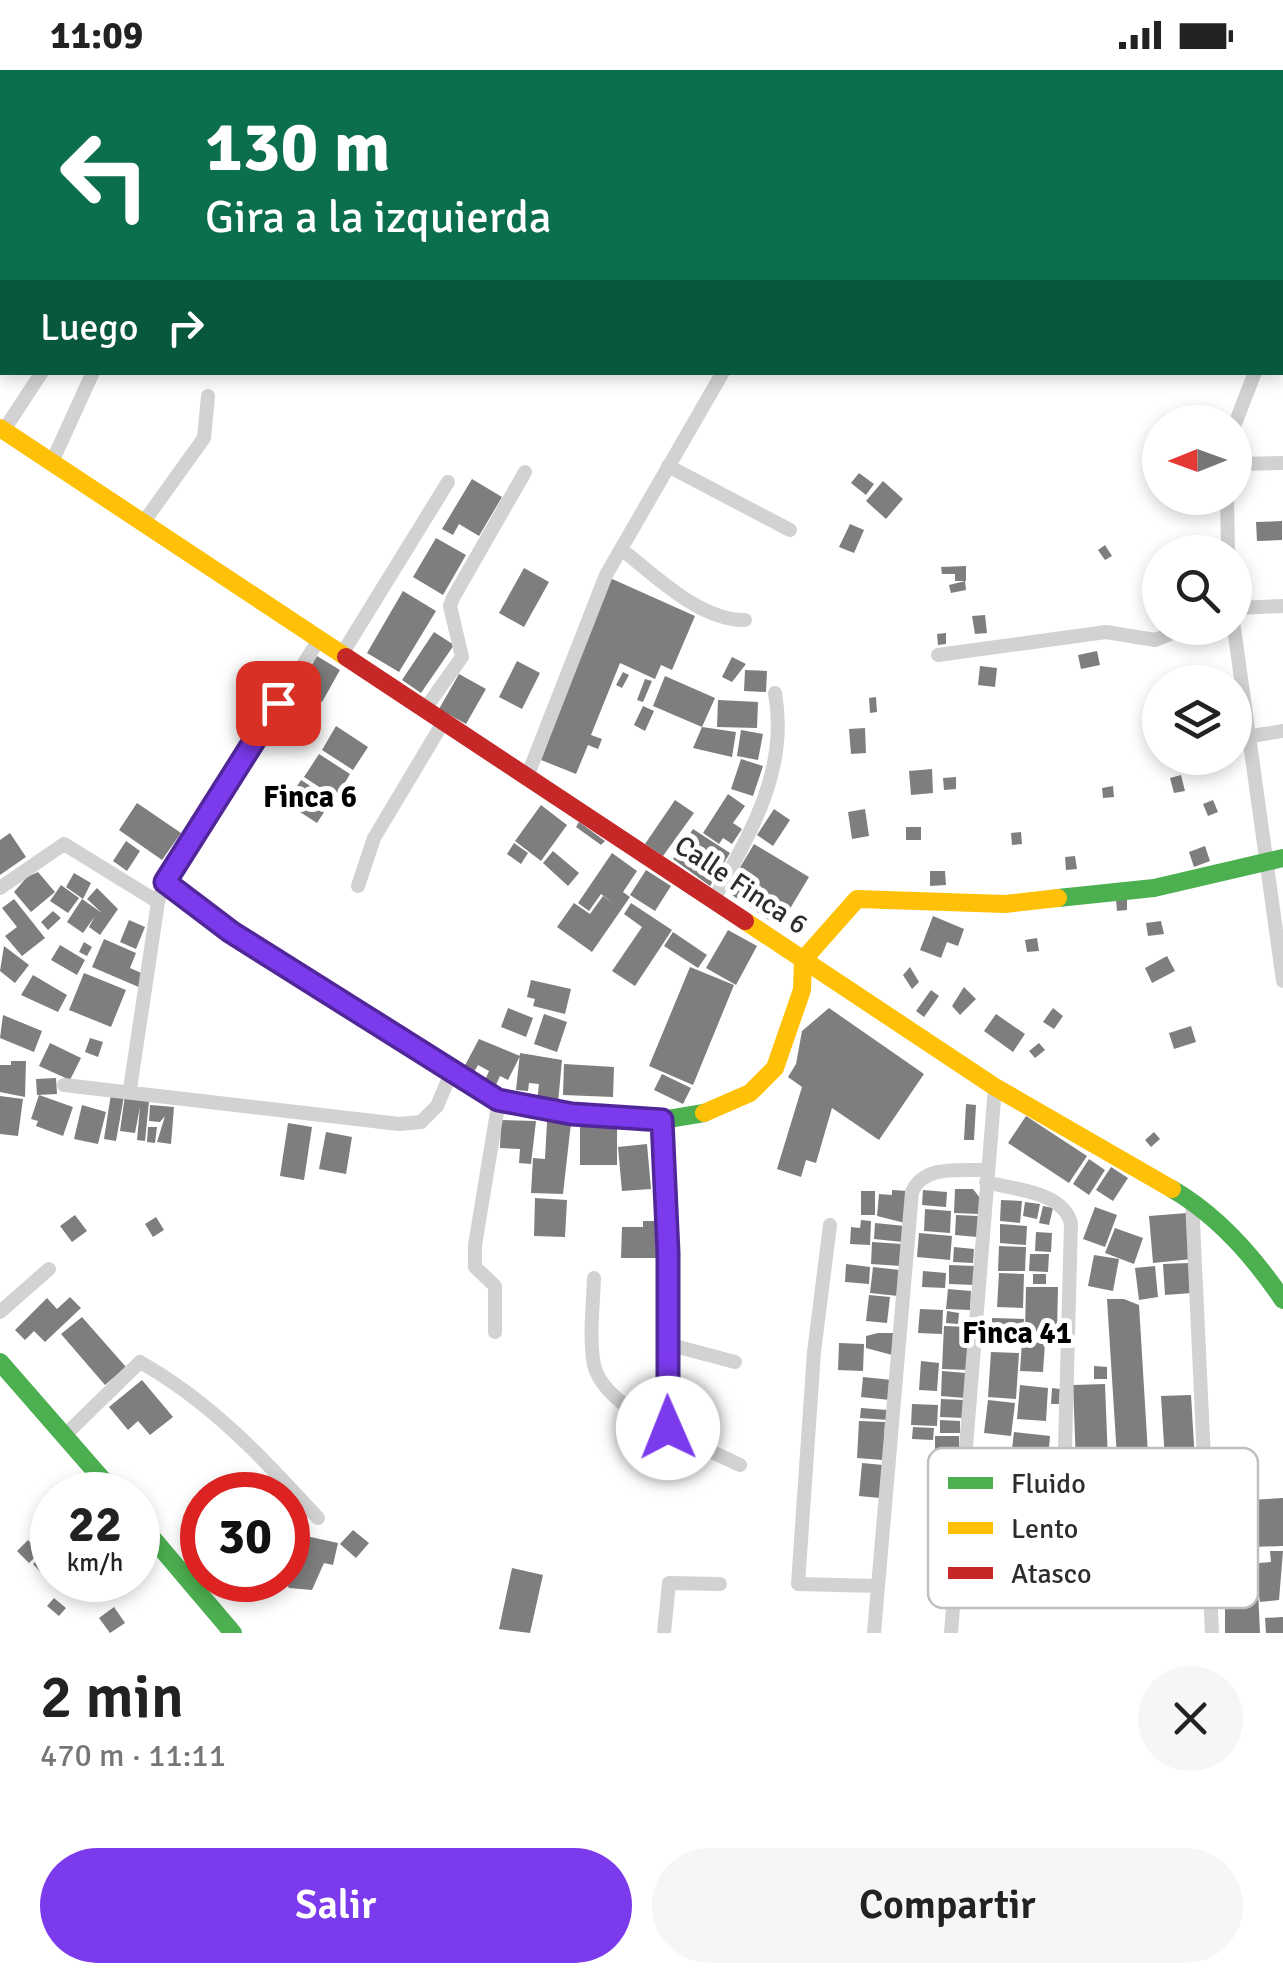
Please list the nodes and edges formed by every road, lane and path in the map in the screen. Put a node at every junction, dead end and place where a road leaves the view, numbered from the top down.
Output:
1 (40, 375) edge
2 (91, 375) edge
3 (721, 375) edge
4 (1254, 375) edge
5 (208, 396) dead end
6 (1242, 405) edge
7 (2, 429) edge
8 (52, 462) junction
9 (1283, 463) edge
10 (1252, 464) edge
11 (668, 466) junction
12 (525, 472) dead end
13 (448, 482) dead end
14 (143, 522) junction
15 (790, 530) dead end
16 (621, 549) junction
17 (1283, 606) edge
18 (1252, 607) edge
19 (745, 620) dead end
20 (320, 638) junction
21 (1142, 638) edge
22 (342, 654) junction
23 (938, 656) dead end
24 (775, 693) dead end
25 (426, 709) junction
26 (444, 720) junction
27 (1283, 732) edge
28 (1252, 736) edge
29 (1252, 741) edge
30 (527, 777) junction
31 (1276, 859) edge
32 (165, 882) junction
33 (358, 886) dead end
34 (0, 888) edge
35 (714, 899) junction
36 (158, 902) junction
37 (804, 960) junction
38 (1283, 978) edge
39 (451, 1074) junction
40 (64, 1085) dead end
41 (995, 1087) junction
42 (130, 1089) junction
43 (498, 1100) junction
44 (662, 1120) junction
45 (987, 1176) junction
46 (1192, 1200) junction
47 (830, 1225) dead end
48 (49, 1269) dead end
49 (594, 1278) dead end
50 (1283, 1300) edge
51 (0, 1312) edge
52 (495, 1332) dead end
53 (667, 1344) junction
54 (0, 1362) edge
55 (735, 1362) dead end
56 (668, 1428) junction
57 (66, 1435) junction
58 (965, 1448) edge
59 (1065, 1448) edge
60 (1204, 1448) edge
61 (740, 1465) dead end
62 (97, 1472) edge
63 (318, 1518) dead end
64 (160, 1547) edge
65 (720, 1584) dead end
66 (877, 1586) junction
67 (952, 1608) edge
68 (1211, 1608) edge
69 (233, 1633) edge
70 (664, 1633) edge
71 (874, 1633) edge
72 (950, 1633) edge
73 (1212, 1633) edge

1 - 7 street
2 - 8 street
3 - 11 street
4 - 6 street
5 - 14 street
7 - 8 street, Calle Finca 6
8 - 14 street, Calle Finca 6
9 - 10 street
11 - 15 street
11 - 16 street
12 - 25 street
13 - 22 street
14 - 20 street, Calle Finca 6
16 - 19 street
16 - 30 street
17 - 18 street
20 - 22 street, Calle Finca 6
20 - 32 street
21 - 23 street
22 - 25 street, Calle Finca 6
24 - 35 street
25 - 26 street, Calle Finca 6
26 - 30 street, Calle Finca 6
26 - 33 street
27 - 28 street
29 - 31 street
30 - 35 street, Calle Finca 6
31 - 37 street
31 - 38 street
32 - 36 street
32 - 39 street
34 - 36 street
35 - 37 street, Calle Finca 6
36 - 42 street
37 - 41 street, Calle Finca 6
37 - 44 street
39 - 42 street
39 - 43 street
40 - 42 street
41 - 45 street
41 - 46 street, Calle Finca 6
43 - 44 street
43 - 52 street
44 - 53 street
45 - 58 street
45 - 59 street
45 - 66 street
46 - 50 street, Calle Finca 6
46 - 60 street
47 - 66 street
48 - 51 street
49 - 56 street
53 - 55 street
53 - 56 street
54 - 57 street
56 - 61 street
57 - 62 street
57 - 63 street
64 - 69 street
65 - 70 street
66 - 71 street
67 - 72 street
68 - 73 street

